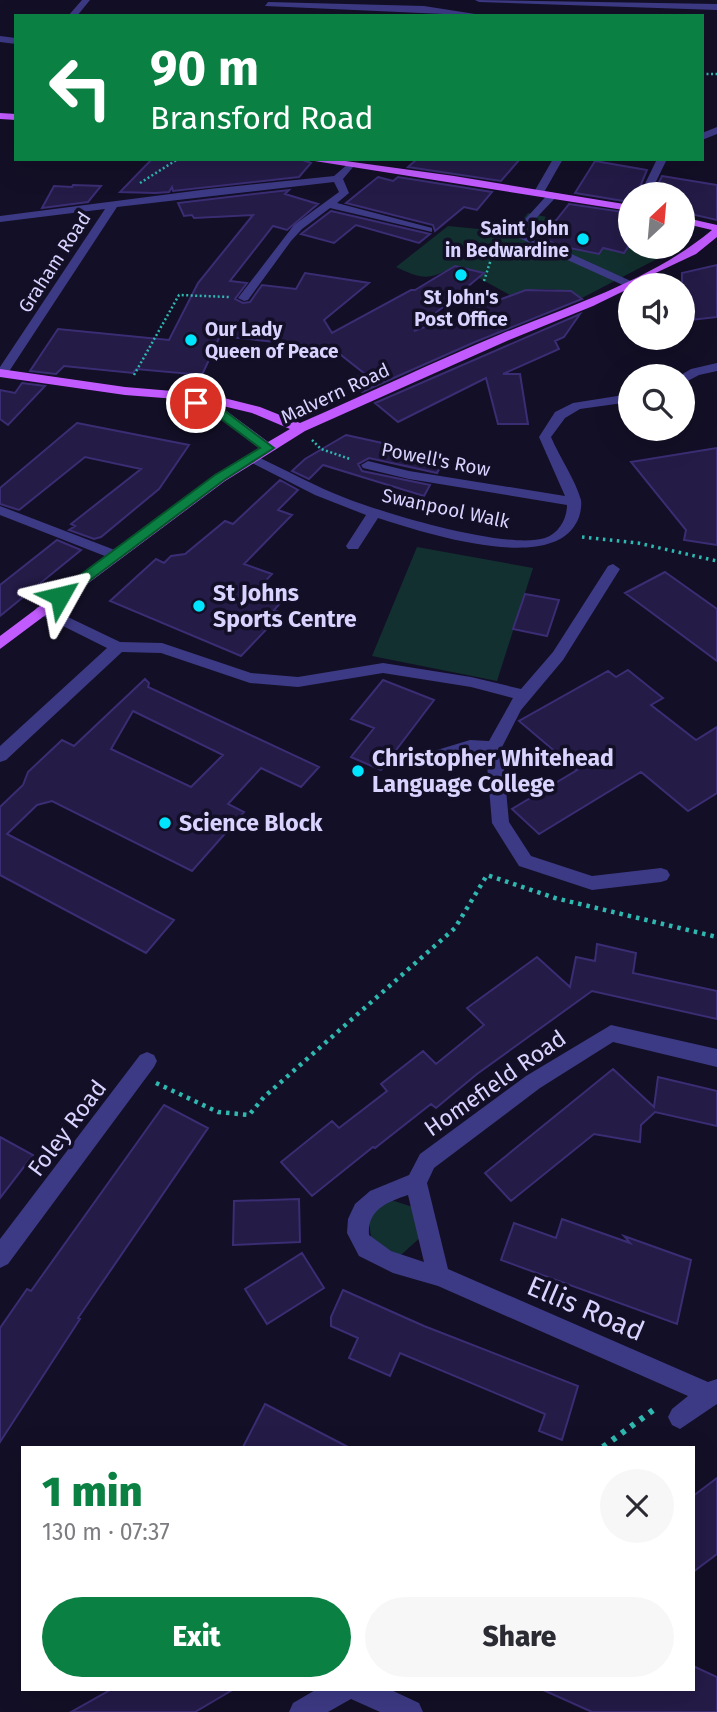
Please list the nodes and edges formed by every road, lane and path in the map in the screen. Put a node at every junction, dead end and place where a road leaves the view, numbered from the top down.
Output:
1 (86, 0) edge
2 (479, 0) edge
3 (268, 4) edge
4 (627, 4) junction
5 (348, 5) junction
6 (717, 6) edge
7 (74, 14) edge
8 (341, 14) edge
9 (457, 14) edge
10 (628, 14) edge
11 (319, 161) edge
12 (557, 161) edge
13 (662, 161) edge
14 (365, 163) edge
15 (349, 166) junction
16 (337, 179) junction
17 (651, 182) edge
18 (539, 192) junction
19 (554, 194) junction
20 (330, 205) junction
21 (112, 206) junction
22 (618, 206) edge
23 (0, 219) edge
24 (695, 224) edge
25 (428, 230) dead end
26 (717, 230) edge
27 (514, 232) junction
28 (651, 273) edge
29 (618, 279) edge
30 (484, 281) dead end
31 (618, 289) edge
32 (244, 298) joint
33 (711, 369) edge
34 (1, 373) edge
35 (717, 386) edge
36 (125, 391) junction
37 (175, 396) junction
38 (618, 400) edge
39 (300, 428) junction
40 (268, 448) junction
41 (251, 459) junction
42 (368, 465) joint
43 (575, 502) junction
44 (0, 510) edge
45 (374, 513) junction
46 (565, 531) junction
47 (353, 546) dead end
48 (115, 555) junction
49 (717, 561) edge
50 (613, 569) dead end
51 (42, 610) junction
52 (0, 644) edge
53 (118, 648) junction
54 (524, 696) junction
55 (494, 747) junction
56 (0, 757) edge
57 (420, 761) dead end
58 (661, 875) dead end
59 (717, 937) edge
60 (717, 1058) edge
61 (143, 1068) joint
62 (416, 1183) junction
63 (0, 1257) edge
64 (439, 1276) junction
65 (714, 1392) edge
66 (680, 1417) dead end
67 (339, 1691) edge
68 (363, 1691) edge
69 (302, 1712) edge
70 (410, 1712) edge

1 - 7 street
2 - 4 street
3 - 5 street
4 - 6 street
4 - 10 street
5 - 8 street
5 - 9 street
11 - 15 main road
12 - 18 street
13 - 17 street
14 - 15 main road
14 - 18 main road
15 - 16 street
16 - 20 street
16 - 21 street
18 - 19 main road
19 - 22 main road
19 - 27 street
20 - 25 street
20 - 32 street
21 - 23 street
21 - 34 street, Graham Road
24 - 26 main road
26 - 28 main road, Malvern Road
27 - 29 street
27 - 30 path
31 - 39 main road, Malvern Road
32 - 36 path
33 - 35 street
34 - 36 main road
36 - 37 main road
37 - 39 main road
37 - 40 main road
38 - 43 street
39 - 40 main road, Malvern Road
39 - 42 path, Powell's Row
40 - 41 main road, Malvern Road
41 - 45 street, Swanpool Walk
41 - 48 main road, Malvern Road
42 - 43 street, Powell's Row
43 - 46 street
44 - 48 street
45 - 46 street, Swanpool Walk
45 - 47 street
46 - 49 path
48 - 51 main road, Malvern Road
50 - 54 street
51 - 52 main road, Malvern Road
51 - 53 street
53 - 54 street
53 - 56 street
54 - 55 street
55 - 57 street
55 - 58 street
59 - 61 path
60 - 62 street, Homefield Road
61 - 63 street, Foley Road
62 - 64 street
62 - 64 street, Ellis Road
64 - 65 street, Ellis Road
65 - 66 street
67 - 69 street
68 - 70 street

